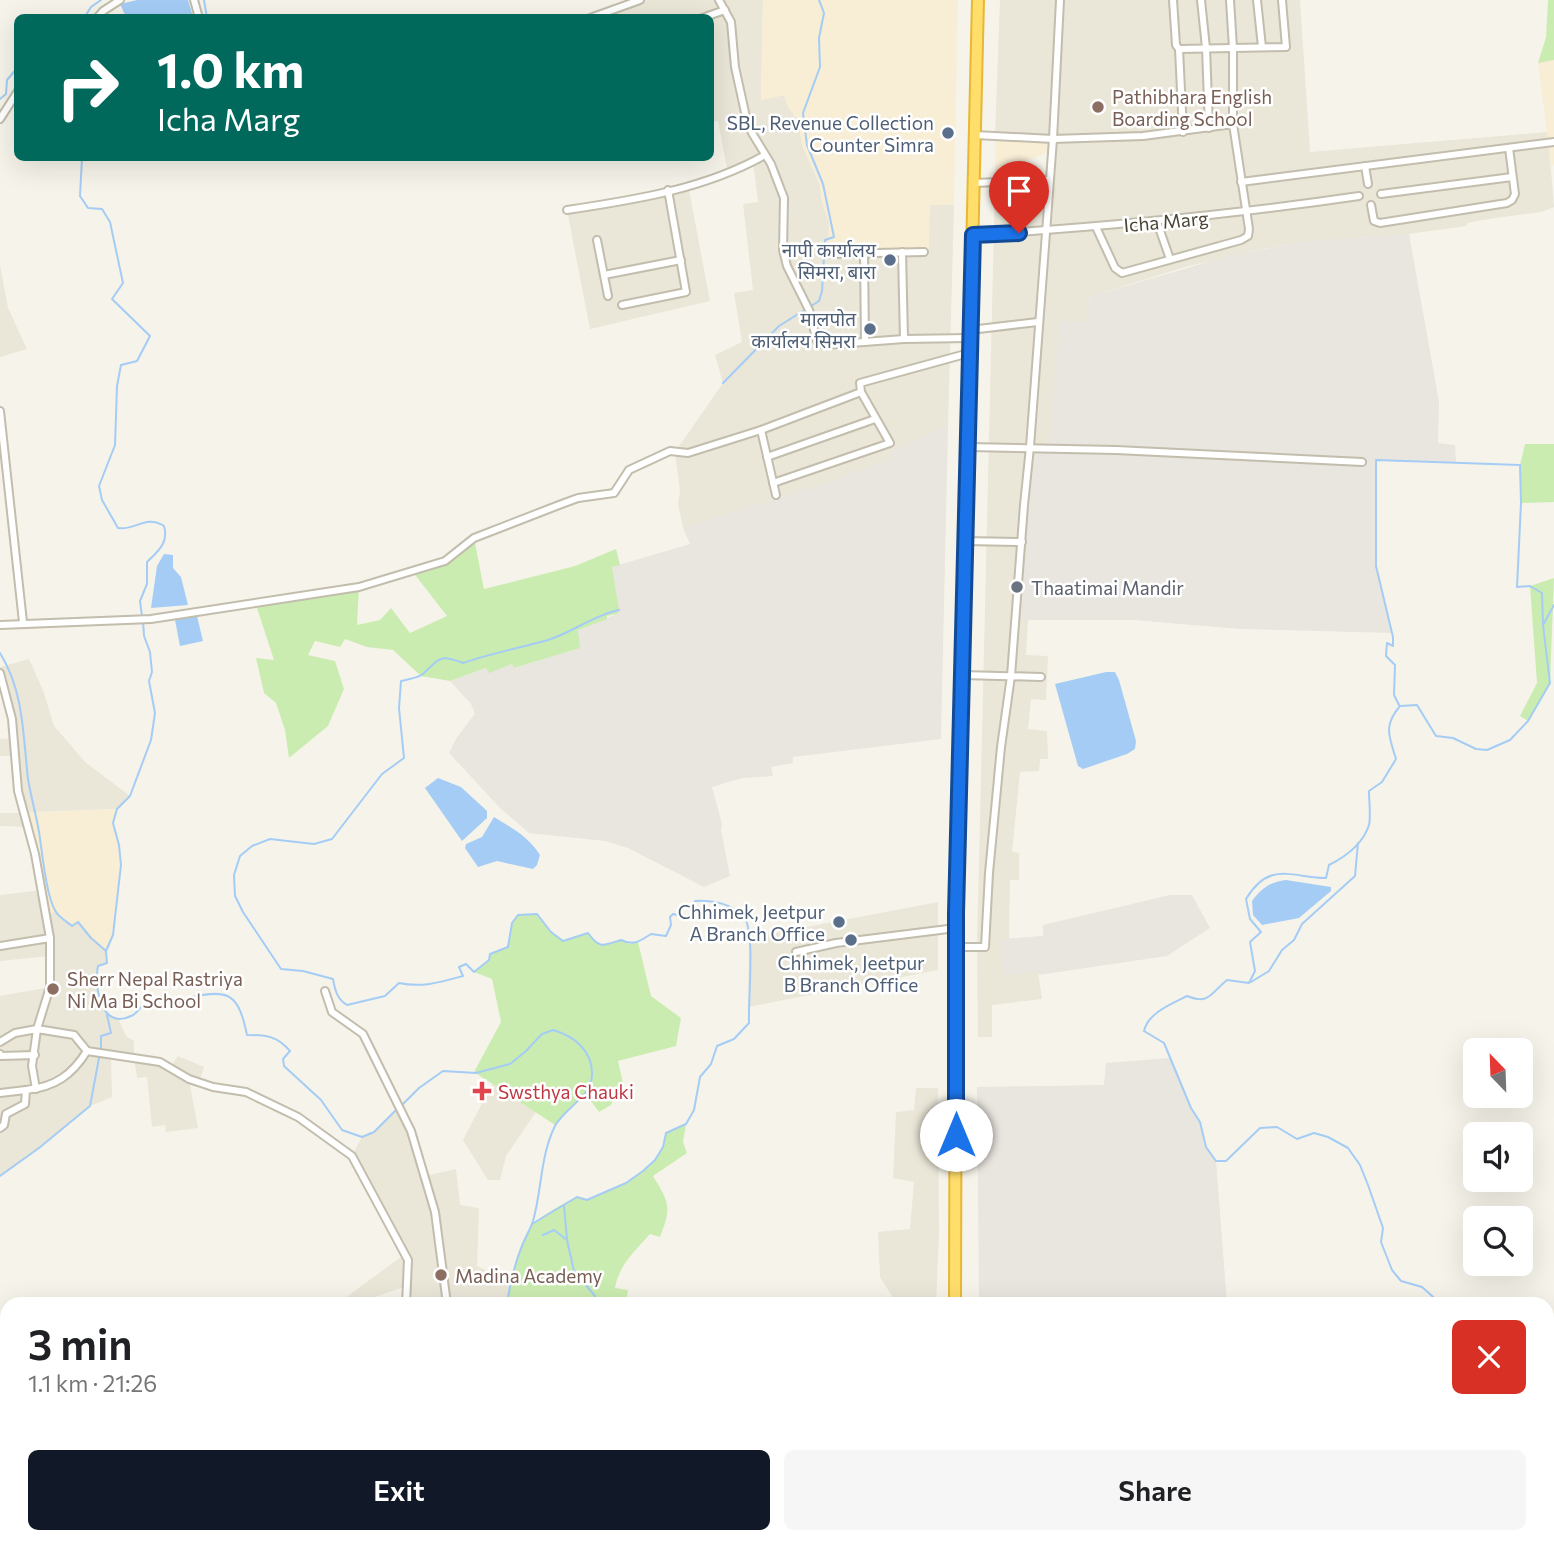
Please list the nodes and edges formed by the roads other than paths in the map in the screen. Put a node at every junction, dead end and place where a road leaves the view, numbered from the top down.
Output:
1 (120, 0) edge
2 (640, 0) edge
3 (719, 0) edge
4 (978, 0) edge
5 (1060, 0) edge
6 (1173, 0) edge
7 (1201, 0) edge
8 (1230, 0) edge
9 (1257, 0) edge
10 (1282, 0) edge
11 (725, 10) junction
12 (100, 14) edge
13 (602, 14) edge
14 (714, 14) edge
15 (1262, 47) junction
16 (1206, 48) junction
17 (1233, 48) junction
18 (1179, 49) junction
19 (14, 97) edge
20 (0, 119) edge
21 (1233, 124) junction
22 (1209, 128) junction
23 (1183, 132) junction
24 (975, 135) junction
25 (1053, 139) junction
26 (1554, 142) edge
27 (1509, 148) junction
28 (765, 155) junction
29 (1365, 166) junction
30 (1513, 177) junction
31 (1049, 180) junction
32 (1241, 182) junction
33 (974, 183) junction
34 (1376, 188) junction
35 (668, 190) junction
36 (1359, 196) junction
37 (1371, 205) junction
38 (567, 210) dead end
39 (1246, 213) junction
40 (1157, 222) junction
41 (1096, 227) junction
42 (1045, 232) junction
43 (973, 235) junction
44 (597, 240) dead end
45 (902, 252) junction
46 (924, 252) dead end
47 (864, 253) junction
48 (829, 254) dead end
49 (1170, 259) junction
50 (681, 260) junction
51 (604, 275) junction
52 (608, 296) dead end
53 (622, 305) dead end
54 (1038, 322) junction
55 (970, 334) junction
56 (904, 339) junction
57 (865, 342) junction
58 (969, 353) junction
59 (861, 393) junction
60 (0, 411) edge
61 (876, 419) junction
62 (761, 430) junction
63 (968, 447) junction
64 (1030, 447) junction
65 (767, 457) junction
66 (1362, 462) dead end
67 (773, 483) junction
68 (776, 495) dead end
69 (964, 541) junction
70 (1021, 542) junction
71 (23, 622) junction
72 (0, 625) edge
73 (0, 673) edge
74 (962, 675) junction
75 (1012, 676) junction
76 (1041, 677) dead end
77 (956, 928) junction
78 (50, 938) junction
79 (0, 946) edge
80 (956, 947) junction
81 (796, 952) dead end
82 (325, 991) dead end
83 (37, 1029) junction
84 (0, 1042) edge
85 (87, 1051) junction
86 (0, 1054) edge
87 (35, 1055) junction
88 (36, 1089) junction
89 (26, 1090) junction
90 (0, 1093) edge
91 (0, 1128) edge
92 (406, 1297) edge
93 (446, 1297) edge
94 (955, 1297) edge

1 - 12 street
2 - 13 street
3 - 11 street
4 - 24 highway
5 - 25 street
6 - 18 street
7 - 16 street
8 - 17 street
9 - 15 street
10 - 15 street
11 - 14 street
11 - 28 street
15 - 17 street
16 - 17 street
16 - 18 street
16 - 22 street
17 - 21 street
18 - 23 street
19 - 20 street
21 - 22 street
21 - 32 street
22 - 23 street
23 - 25 street
24 - 25 street
24 - 33 highway
25 - 31 street
26 - 27 street
27 - 29 street
27 - 30 street
28 - 35 street
28 - 57 street
29 - 32 street
29 - 34 street
30 - 34 street
30 - 37 street
31 - 33 street
31 - 42 street
32 - 39 street
33 - 43 highway
34 - 36 street
34 - 37 street
35 - 38 street
35 - 50 street
36 - 37 street
36 - 39 street, Icha Marg
39 - 40 street, Icha Marg
39 - 49 street
40 - 41 street, Icha Marg
40 - 49 street
41 - 42 street, Icha Marg
41 - 49 street
42 - 43 street, Icha Marg
42 - 54 street
43 - 55 highway
44 - 51 street
45 - 46 street
45 - 47 street
45 - 56 street
47 - 48 street
47 - 57 street
50 - 51 street
50 - 53 street
51 - 52 street
54 - 55 street
54 - 64 street
55 - 56 street
55 - 58 highway
56 - 57 street
58 - 59 street
58 - 63 highway
59 - 61 street
59 - 62 street
60 - 71 street
61 - 65 street
61 - 67 street
62 - 65 street
62 - 71 street
63 - 64 street
63 - 69 highway
64 - 66 street
64 - 70 street
65 - 67 street
67 - 68 street
69 - 70 street
69 - 74 highway
70 - 75 street
71 - 72 street
73 - 78 street
74 - 75 street
74 - 77 highway
75 - 76 street
75 - 80 street
77 - 80 highway
77 - 81 street
78 - 79 street
78 - 83 street
80 - 94 highway
82 - 93 street
83 - 84 street
83 - 85 street
83 - 87 street
85 - 88 street
85 - 92 street
86 - 87 street
87 - 88 street
88 - 89 street
89 - 90 street
89 - 91 street

